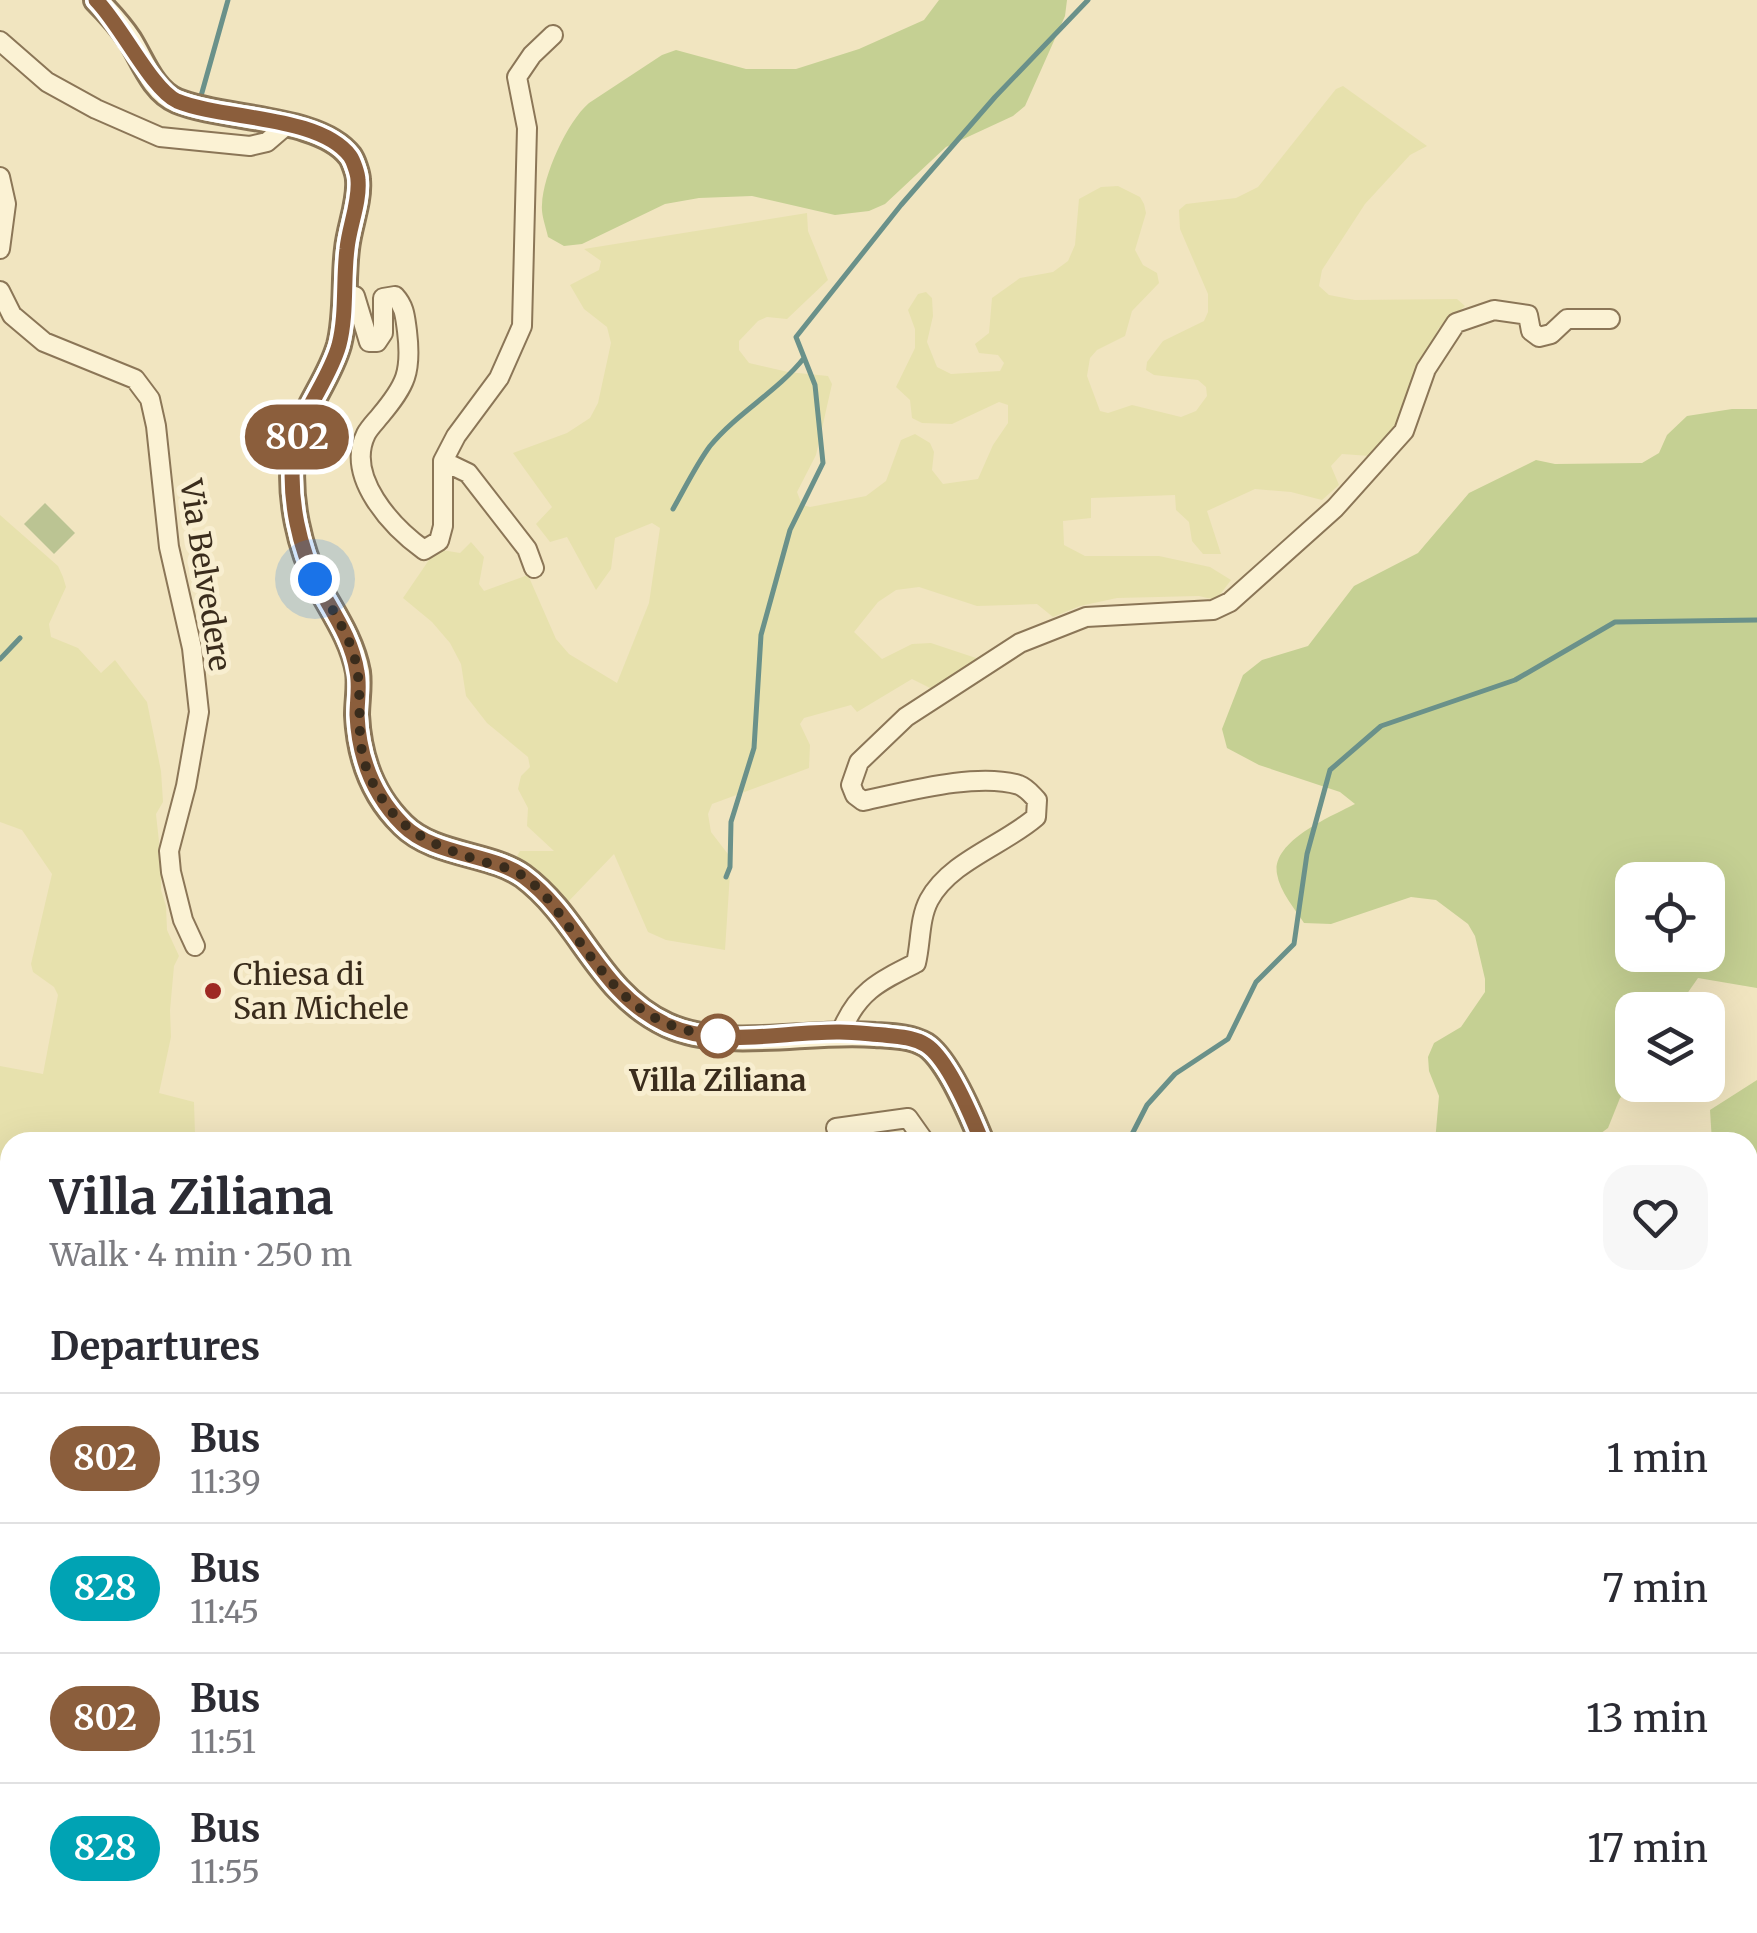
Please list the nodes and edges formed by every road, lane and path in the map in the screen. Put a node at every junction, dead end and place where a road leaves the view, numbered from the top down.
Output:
1 (96, 0) edge
2 (552, 35) dead end
3 (0, 41) edge
4 (288, 124) junction
5 (0, 177) edge
6 (0, 249) edge
7 (0, 290) edge
8 (345, 293) junction
9 (1610, 319) dead end
10 (443, 460) junction
11 (534, 568) dead end
12 (194, 946) dead end
13 (841, 1032) junction
14 (836, 1128) dead end
15 (918, 1132) edge
16 (977, 1132) edge

1 - 4 street
2 - 10 street
3 - 4 street
4 - 8 street
5 - 6 street
7 - 12 street, Via Belvedere
8 - 10 street
8 - 13 street
9 - 13 street
10 - 11 street
13 - 16 street
14 - 15 street

